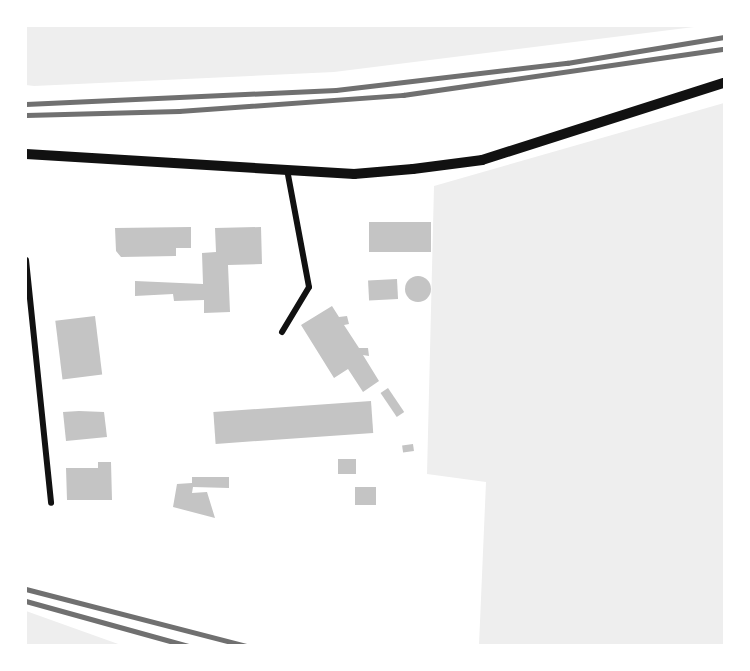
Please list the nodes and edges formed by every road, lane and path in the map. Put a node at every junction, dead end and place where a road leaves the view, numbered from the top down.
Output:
1 (724, 83) edge
2 (26, 154) edge
3 (287, 170) junction
4 (26, 260) edge
5 (282, 332) dead end
6 (51, 504) dead end

1 - 3 street
2 - 3 street
3 - 5 street
4 - 6 street

